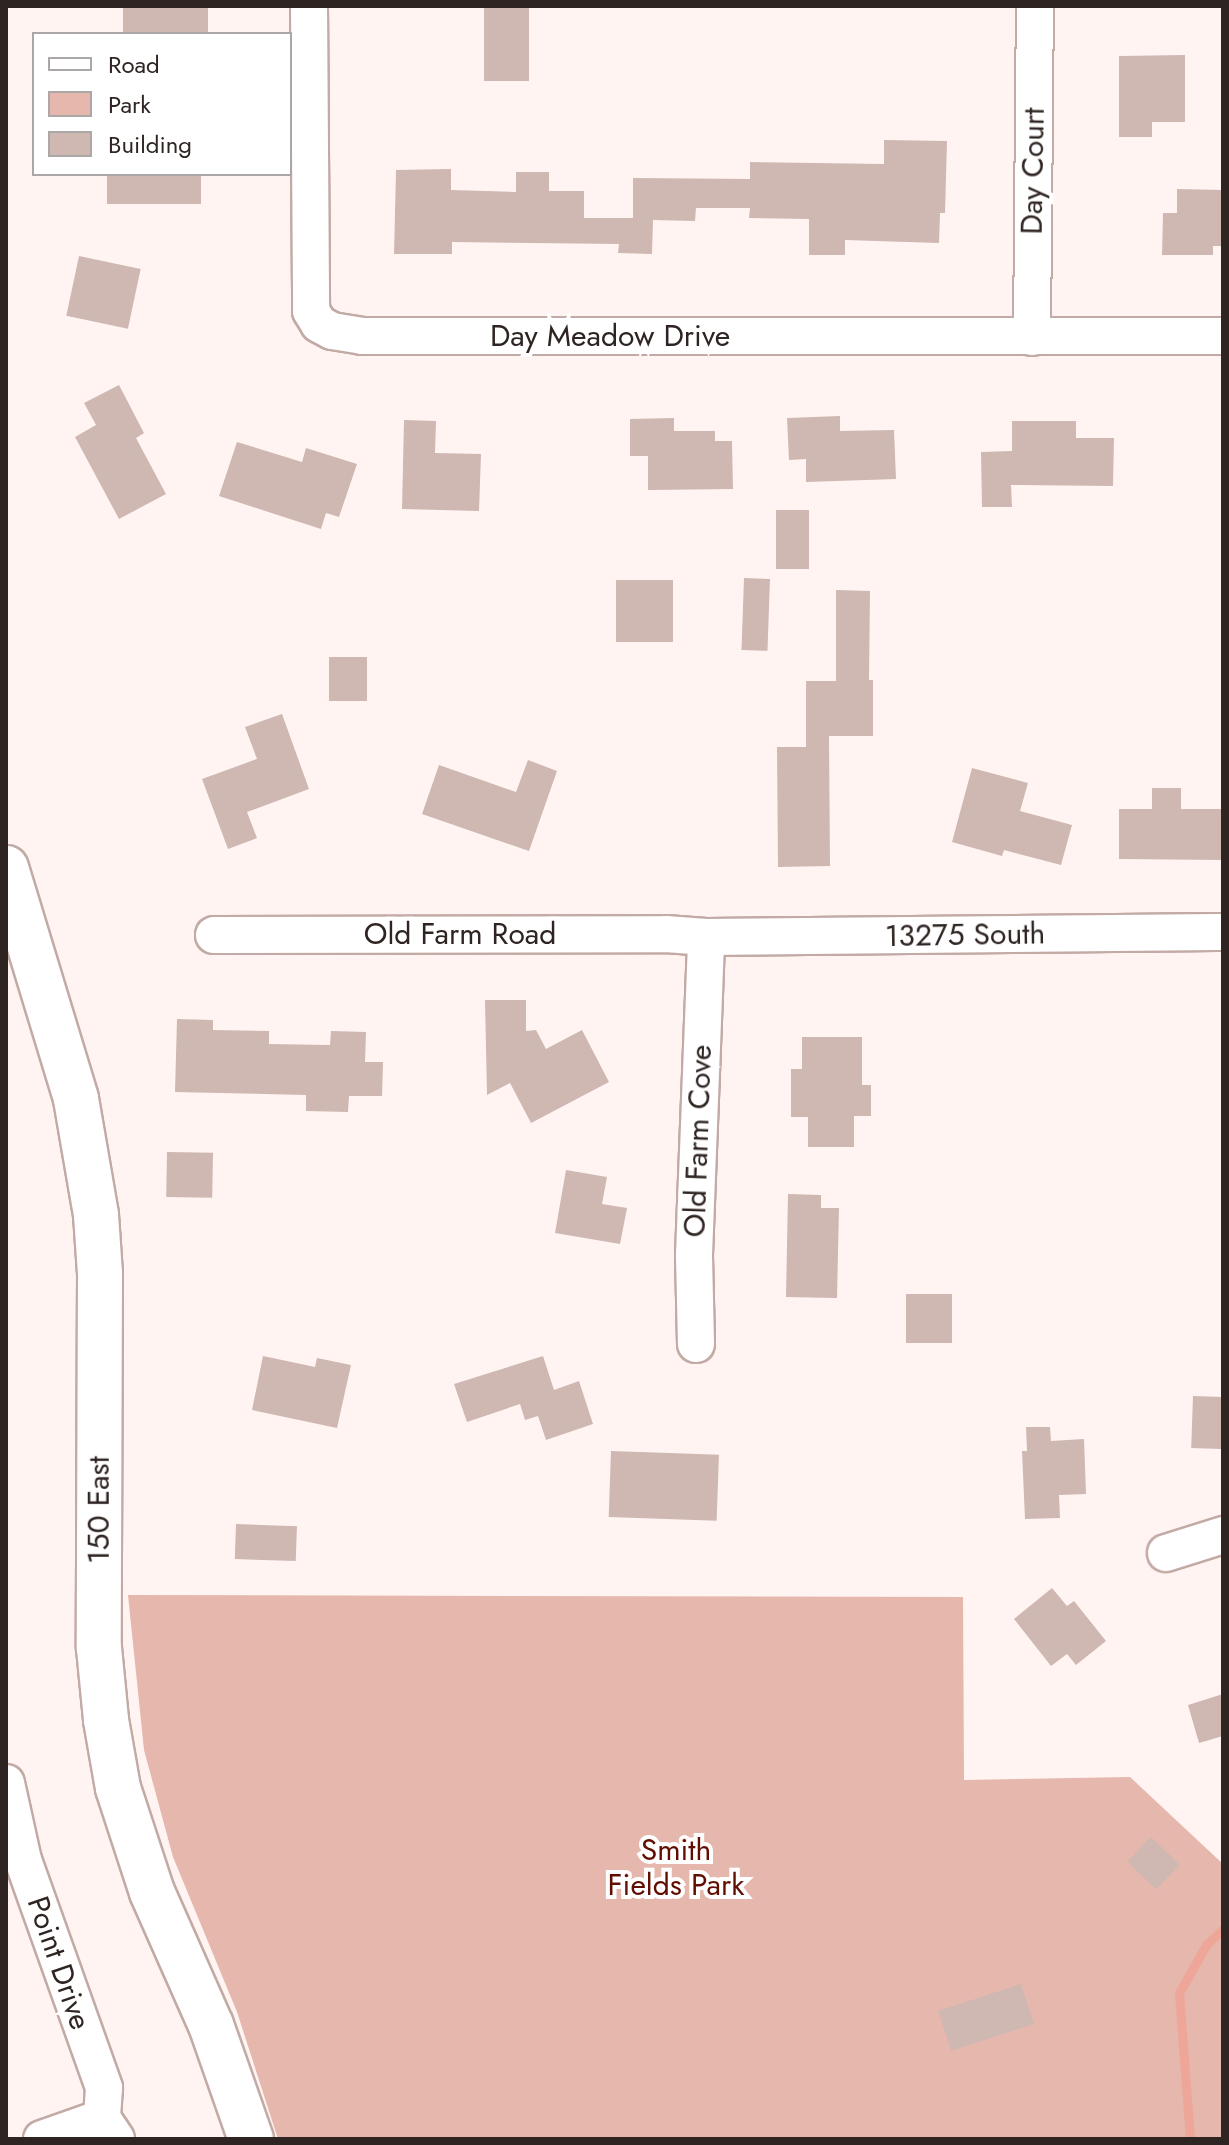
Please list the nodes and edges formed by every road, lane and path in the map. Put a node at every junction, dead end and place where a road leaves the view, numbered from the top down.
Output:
1 (309, 6) edge
2 (1035, 6) edge
3 (1223, 336) edge
4 (1032, 337) junction
5 (6, 868) edge
6 (1223, 932) edge
7 (214, 935) dead end
8 (706, 937) junction
9 (696, 1344) dead end
10 (1223, 1535) edge
11 (1166, 1553) dead end
12 (6, 1783) edge
13 (109, 2128) edge
14 (42, 2139) edge
15 (251, 2139) edge

1 - 4 street, Day Meadow Drive
2 - 4 street, Day Court
3 - 4 street, Day Meadow Drive
5 - 15 street, 150 East
6 - 8 street, 13275 South
7 - 8 street, Old Farm Road
8 - 9 street, Old Farm Cove
10 - 11 street
12 - 13 street, Point Drive
13 - 14 street

